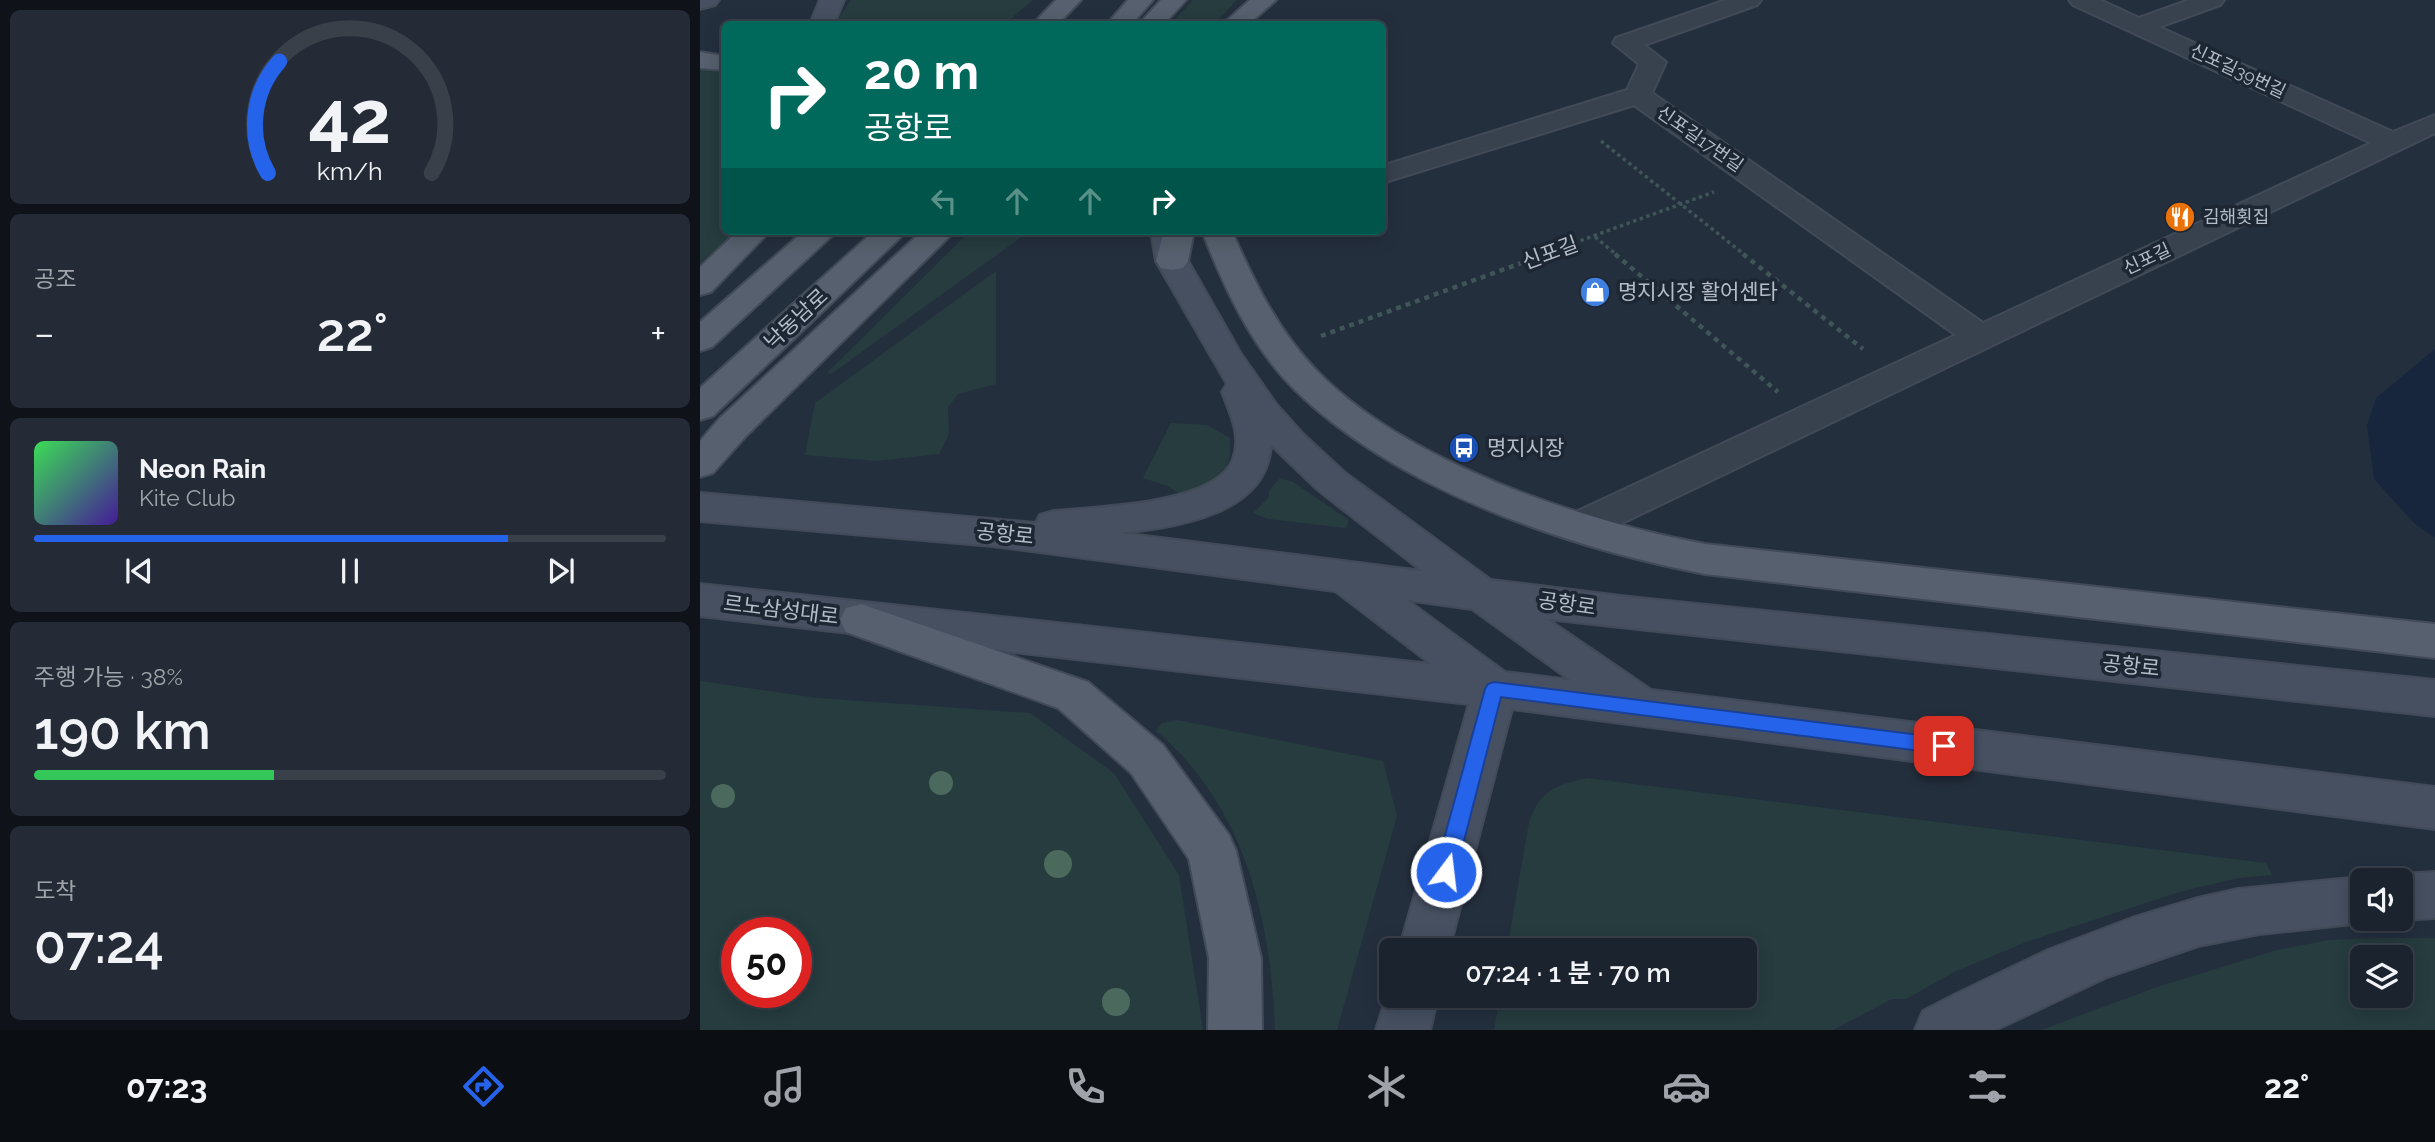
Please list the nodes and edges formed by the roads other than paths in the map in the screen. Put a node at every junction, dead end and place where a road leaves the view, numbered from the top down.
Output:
1 (707, 0) edge
2 (832, 0) edge
3 (1069, 0) edge
4 (1141, 0) edge
5 (1174, 0) edge
6 (1749, 0) edge
7 (2081, 0) edge
8 (2211, 0) edge
9 (1262, 1) edge
10 (700, 2) edge
11 (823, 21) edge
12 (1048, 21) edge
13 (1121, 21) edge
14 (1154, 21) edge
15 (1239, 21) edge
16 (2138, 26) junction
17 (700, 60) edge
18 (721, 62) edge
19 (1638, 95) junction
20 (2435, 123) edge
21 (2394, 143) junction
22 (1386, 174) edge
23 (751, 235) edge
24 (818, 235) edge
25 (888, 235) edge
26 (936, 235) edge
27 (1219, 235) edge
28 (1172, 241) edge
29 (700, 285) edge
30 (1981, 337) junction
31 (700, 340) edge
32 (1226, 357) junction
33 (700, 408) edge
34 (700, 464) edge
35 (700, 508) edge
36 (1579, 527) junction
37 (993, 532) junction
38 (1342, 575) junction
39 (1477, 591) junction
40 (700, 600) edge
41 (861, 620) junction
42 (2435, 641) edge
43 (1494, 689) junction
44 (2435, 698) edge
45 (1643, 708) junction
46 (2435, 808) edge
47 (2435, 895) edge
48 (2413, 896) edge
49 (2350, 901) edge
50 (1427, 938) edge
51 (1409, 1008) edge
52 (1235, 1030) edge
53 (1403, 1030) edge
54 (1942, 1030) edge

1 - 10 main road
2 - 11 main road
3 - 12 main road
4 - 13 main road
5 - 14 main road
6 - 19 street
7 - 16 street, 신포길39번길
8 - 16 street
9 - 15 main road
16 - 21 street, 신포길39번길
17 - 18 main road
19 - 22 street, 신포길17번길
19 - 30 street, 신포길17번길
20 - 21 street, 신포길
21 - 30 street, 신포길
23 - 29 main road
24 - 31 main road
25 - 33 main road, 낙동남로
26 - 34 main road
27 - 36 main road
28 - 32 main road
30 - 36 street, 신포길
32 - 37 main road
32 - 39 main road
35 - 37 main road, 공항로
36 - 42 main road
37 - 38 main road, 공항로
38 - 39 main road, 공항로
38 - 43 main road
39 - 44 main road, 공항로
39 - 45 main road
40 - 41 main road, 르노삼성대로
41 - 43 main road
41 - 52 main road
43 - 45 main road
43 - 50 main road
45 - 46 main road
47 - 48 main road
49 - 54 main road
51 - 53 main road

